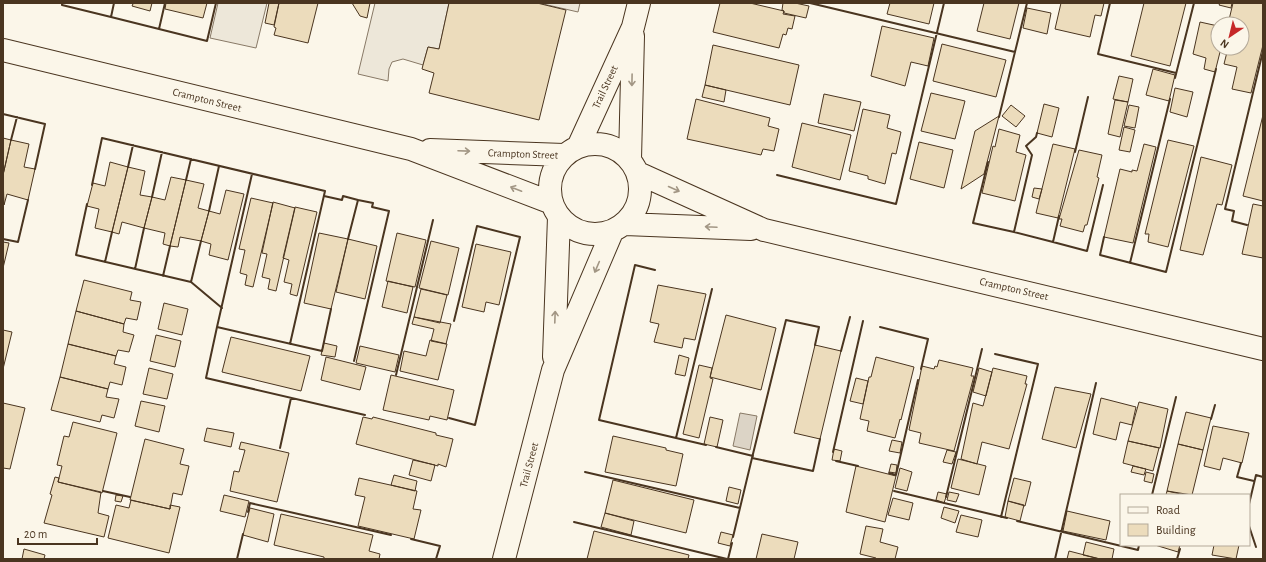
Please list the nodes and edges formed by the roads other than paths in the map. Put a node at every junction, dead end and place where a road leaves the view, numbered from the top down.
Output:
1 (639, 3) edge
2 (633, 27) junction
3 (3, 50) edge
4 (411, 149) junction
5 (571, 151) junction
6 (634, 166) junction
7 (556, 210) junction
8 (619, 228) junction
9 (764, 230) junction
10 (1263, 349) edge
11 (553, 370) junction
12 (504, 559) edge

1 - 2 street, Trail Street
2 - 5 street, Trail Street
2 -> 6 street, Trail Street
3 - 4 street, Crampton Street
4 -> 5 street, Crampton Street
7 -> 4 street, Crampton Street
5 - 6 street
5 - 7 street
6 - 8 street
6 -> 9 street, Crampton Street
7 - 8 street
11 -> 7 street, Trail Street
9 -> 8 street, Crampton Street
8 -> 11 street, Trail Street
9 - 10 street, Crampton Street
11 - 12 street, Trail Street

